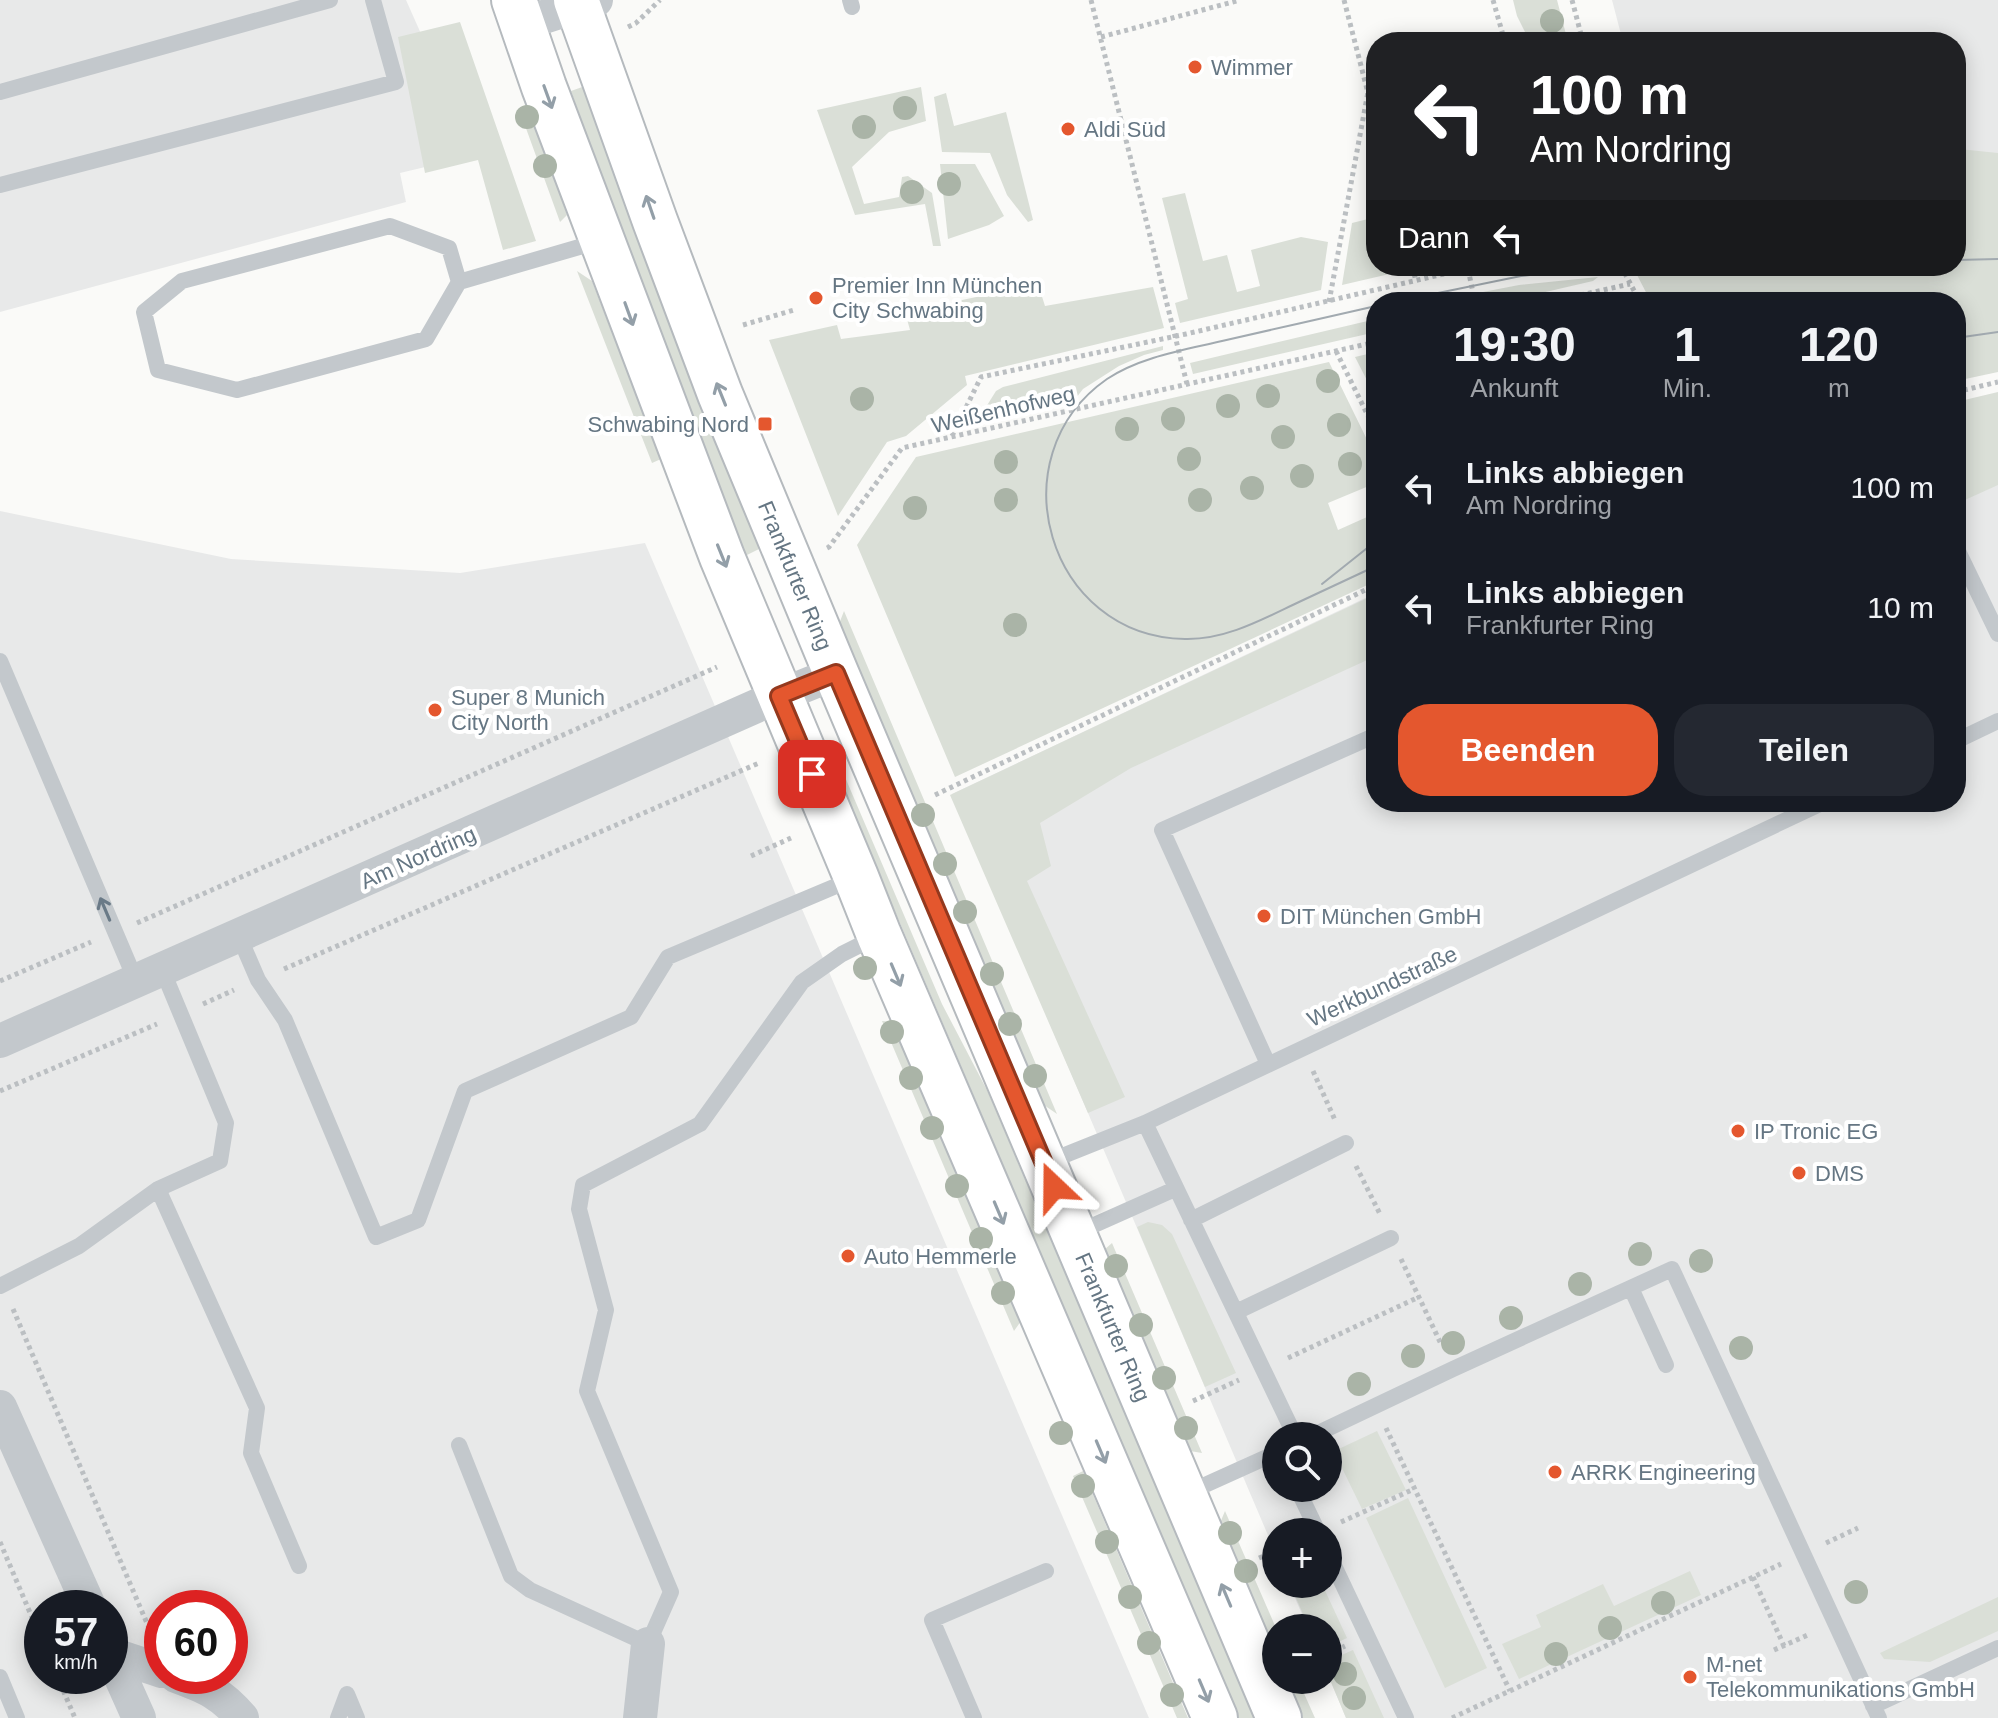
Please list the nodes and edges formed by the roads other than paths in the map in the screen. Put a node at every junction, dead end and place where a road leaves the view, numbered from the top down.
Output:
1 (330, 0) edge
2 (373, 0) edge
3 (583, 2) edge
4 (518, 12) edge
5 (0, 92) edge
6 (0, 185) edge
7 (602, 240) junction
8 (459, 282) junction
9 (1966, 568) edge
10 (1998, 634) edge
11 (0, 661) edge
12 (836, 673) junction
13 (779, 696) junction
14 (1998, 721) edge
15 (1966, 736) edge
16 (1366, 739) edge
17 (1803, 812) edge
18 (856, 877) junction
19 (879, 935) junction
20 (239, 936) junction
21 (149, 975) junction
22 (0, 1041) edge
23 (1268, 1064) junction
24 (1145, 1123) junction
25 (1346, 1143) dead end
26 (1044, 1164) junction
27 (158, 1189) junction
28 (1175, 1189) junction
29 (1191, 1220) junction
30 (1074, 1234) junction
31 (1391, 1238) dead end
32 (1, 1285) edge
33 (1631, 1288) junction
34 (1236, 1312) junction
35 (1666, 1365) dead end
36 (0, 1407) edge
37 (1288, 1422) edge
38 (1341, 1422) edge
39 (459, 1445) dead end
40 (1262, 1459) edge
41 (1183, 1494) junction
42 (299, 1566) dead end
43 (1046, 1571) dead end
44 (1342, 1583) edge
45 (82, 1590) edge
46 (648, 1644) junction
47 (1998, 1648) edge
48 (0, 1677) edge
49 (128, 1694) edge
50 (217, 1694) edge
51 (1876, 1712) edge
52 (17, 1718) edge
53 (139, 1718) edge
54 (242, 1718) edge
55 (338, 1718) edge
56 (357, 1718) edge
57 (640, 1718) edge
58 (974, 1718) edge
59 (1215, 1718) edge
60 (1279, 1718) edge
61 (1406, 1718) edge

1 - 5 lane
2 - 6 lane
3 - 4 street
12 -> 3 main road, Frankfurter Ring
4 -> 7 main road
7 - 8 lane
7 -> 13 main road
8 - 8 lane
9 - 10 lane
21 -> 11 lane
12 - 13 street, Am Nordring
12 - 26 main road, Frankfurter Ring
13 - 18 main road
13 - 20 street, Am Nordring
14 - 15 lane
16 - 23 lane
17 - 23 lane, Werkbundstraße
18 - 19 main road
18 - 20 lane
19 - 46 lane
19 -> 59 main road
20 - 21 street, Am Nordring
21 - 22 street, Am Nordring
21 - 27 lane
23 - 24 lane, Werkbundstraße
24 - 26 lane, Werkbundstraße
24 - 28 lane
25 - 29 lane
26 - 30 main road, Frankfurter Ring
27 - 32 lane
27 - 42 lane
28 - 29 lane
28 - 30 lane
29 - 34 lane
30 - 41 main road, Frankfurter Ring
31 - 34 lane
33 - 35 lane
33 - 38 lane
33 - 51 lane
34 - 37 lane
36 - 45 street
39 - 46 lane
40 - 41 lane
60 -> 41 main road, Frankfurter Ring
43 - 58 lane
44 - 61 lane
46 - 57 street
47 - 51 lane
48 - 52 lane
49 - 53 street
50 - 54 street
55 - 56 lane

